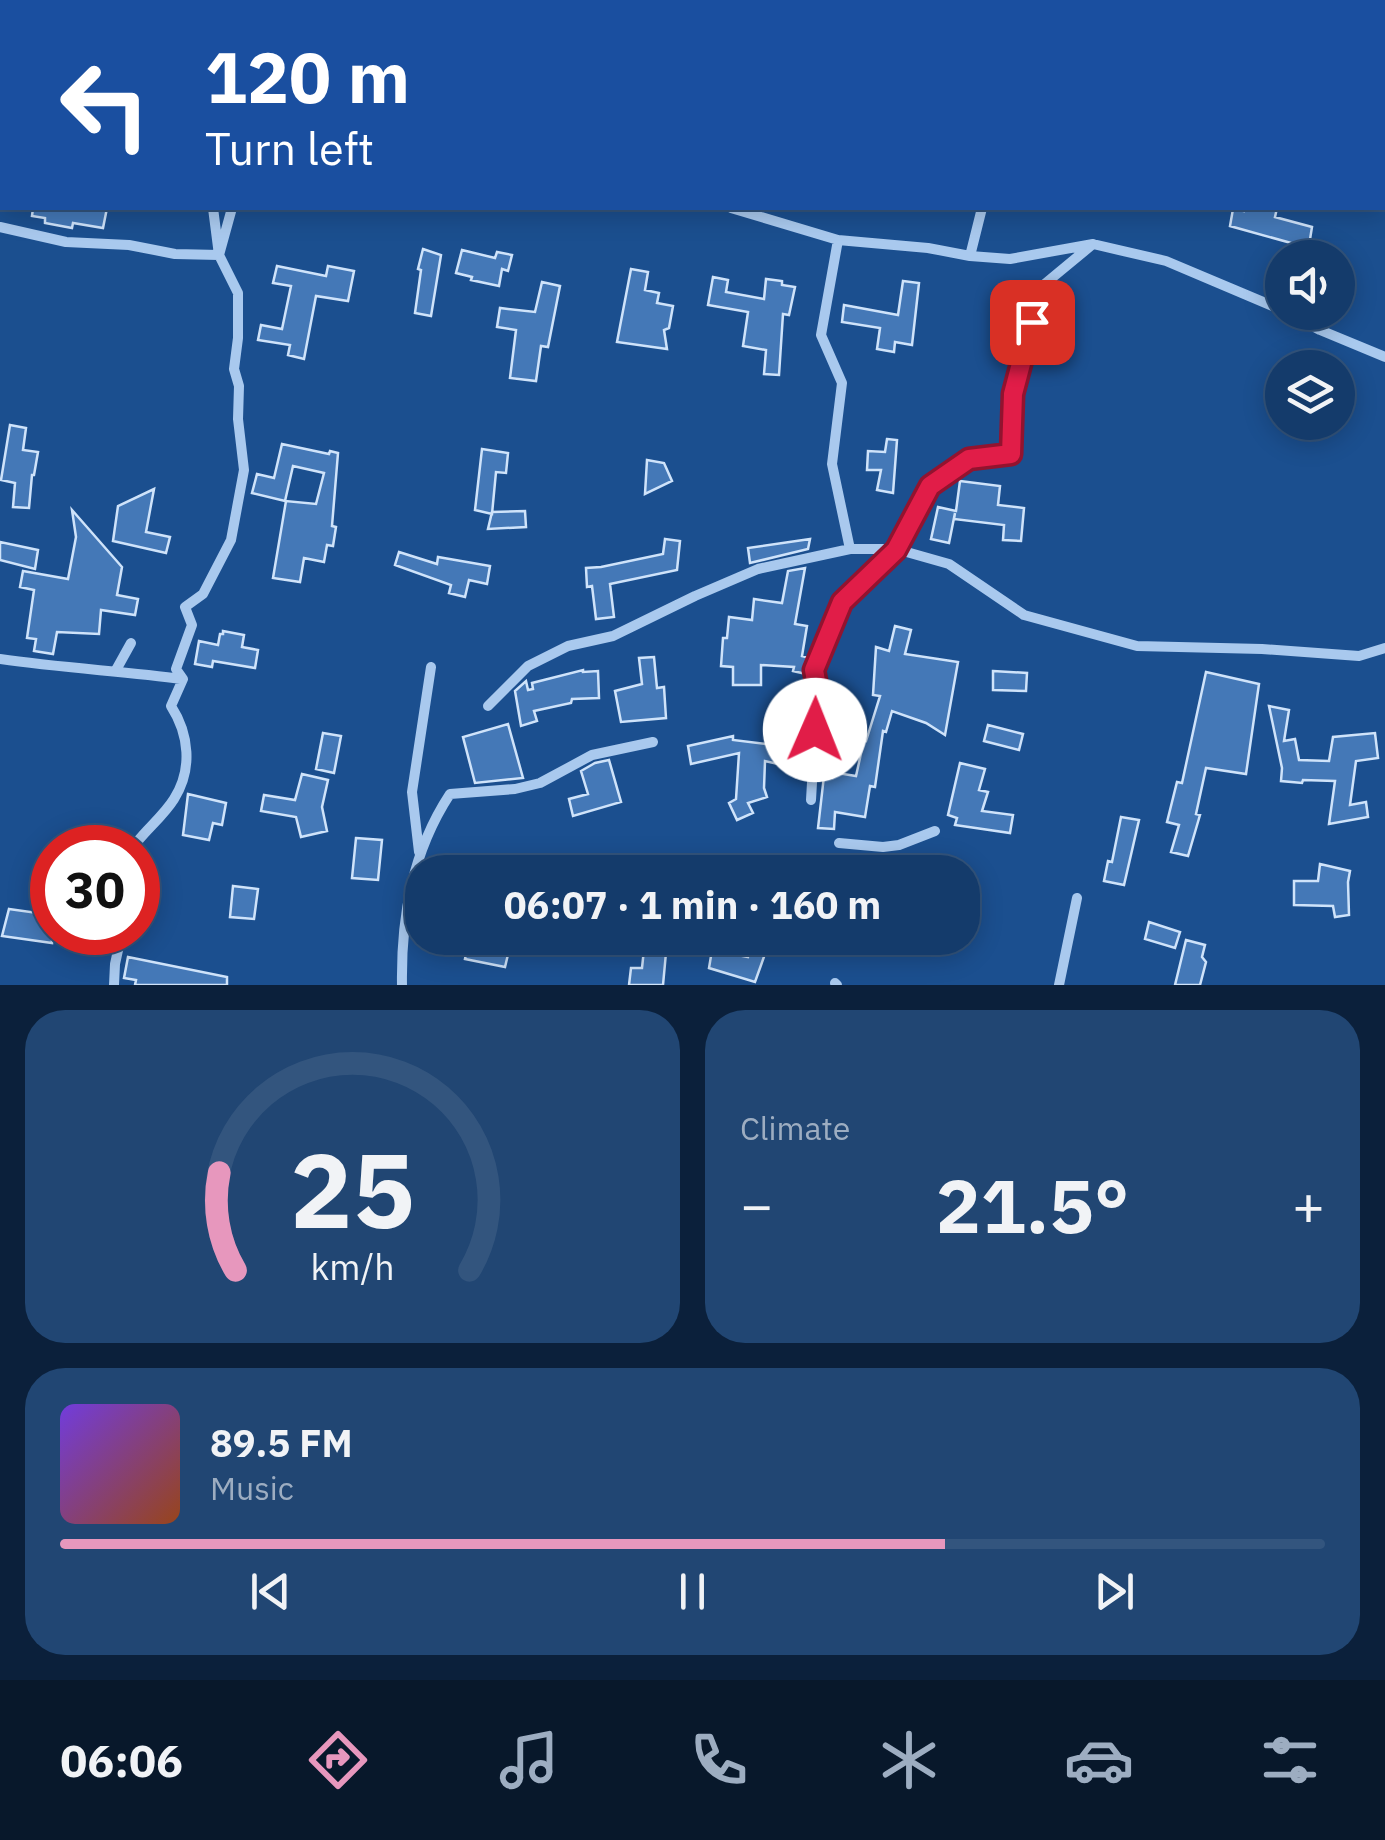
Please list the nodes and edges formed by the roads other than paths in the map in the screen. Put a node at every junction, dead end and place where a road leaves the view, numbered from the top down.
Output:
1 (213, 210) edge
2 (231, 210) edge
3 (738, 210) edge
4 (982, 210) edge
5 (0, 227) edge
6 (838, 240) junction
7 (1093, 244) junction
8 (219, 255) junction
9 (970, 256) junction
10 (1265, 303) edge
11 (1320, 330) edge
12 (1385, 357) edge
13 (850, 548) junction
14 (896, 550) junction
15 (131, 644) dead end
16 (1385, 648) edge
17 (0, 659) edge
18 (431, 667) dead end
19 (116, 670) junction
20 (183, 679) junction
21 (488, 706) dead end
22 (654, 742) dead end
23 (811, 800) dead end
24 (151, 825) edge
25 (935, 831) dead end
26 (839, 843) dead end
27 (419, 853) junction
28 (1077, 898) dead end
29 (117, 955) edge
30 (114, 985) edge
31 (402, 985) edge
32 (1059, 985) edge

1 - 8 street
2 - 8 street
3 - 6 street
4 - 9 street
5 - 8 street
6 - 9 street
6 - 13 street
7 - 9 street
7 - 10 street
7 - 14 street
8 - 20 street
11 - 12 street
13 - 14 street
13 - 21 street
14 - 16 street
14 - 23 street
15 - 19 street
17 - 19 street
18 - 27 street
19 - 20 street
20 - 24 street
22 - 27 street
25 - 26 street
27 - 31 street
28 - 32 street
29 - 30 street

